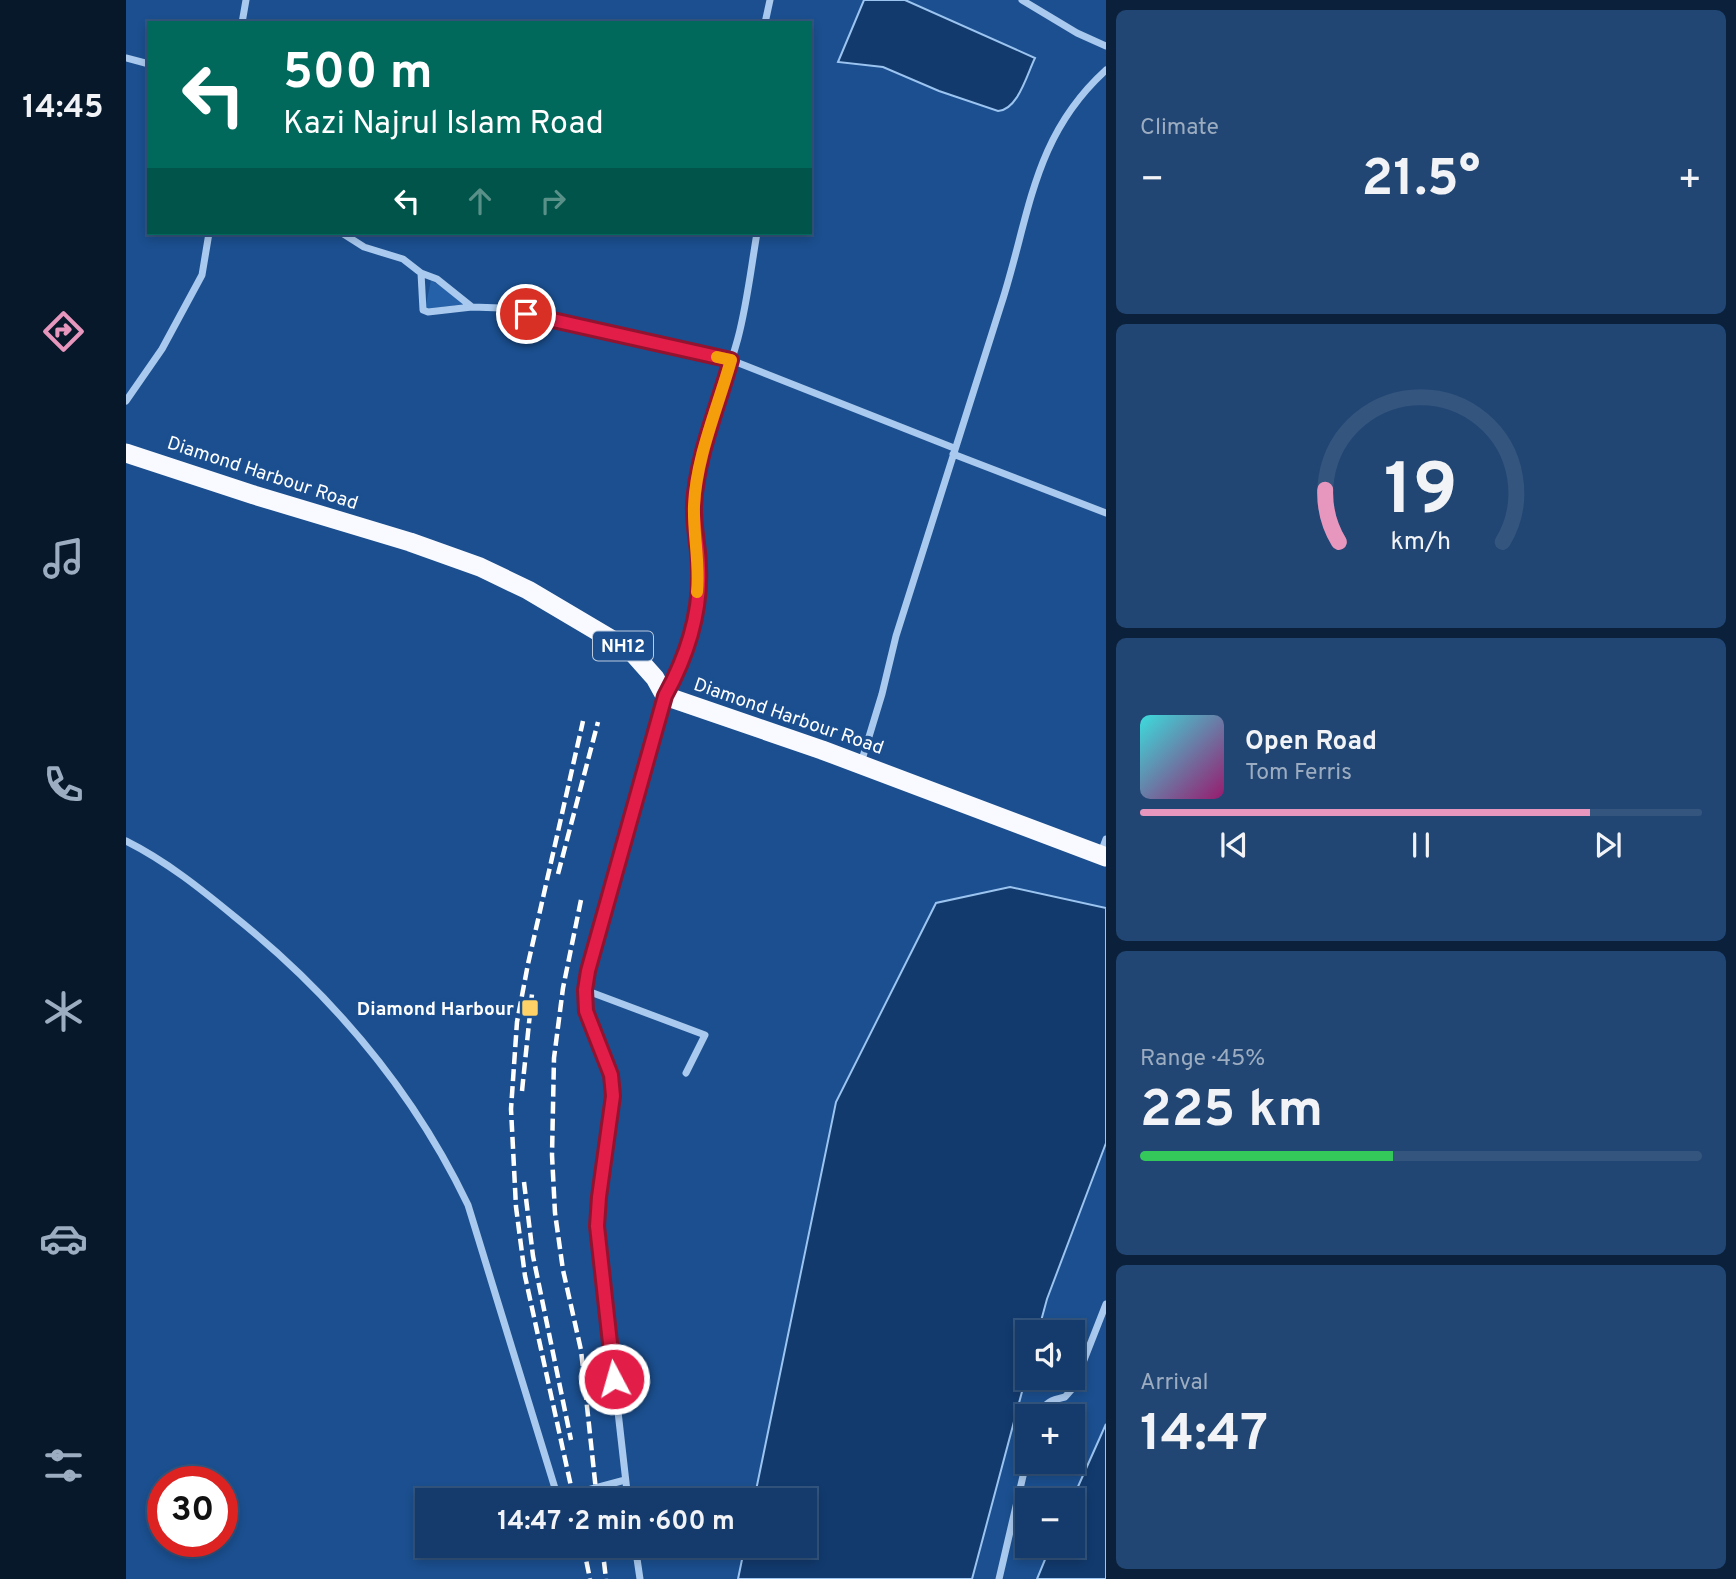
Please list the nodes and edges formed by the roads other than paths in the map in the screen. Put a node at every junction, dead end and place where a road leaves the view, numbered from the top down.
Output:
1 (246, 0) edge
2 (771, 0) edge
3 (1022, 0) edge
4 (242, 21) edge
5 (766, 21) edge
6 (1106, 46) edge
7 (126, 58) edge
8 (147, 63) edge
9 (1106, 70) edge
10 (209, 235) edge
11 (345, 235) edge
12 (757, 235) edge
13 (421, 273) junction
14 (472, 307) junction
15 (731, 360) junction
16 (126, 401) edge
17 (954, 451) junction
18 (126, 453) edge
19 (1106, 513) edge
20 (665, 696) junction
21 (860, 764) junction
22 (127, 843) edge
23 (1104, 850) edge
24 (585, 990) junction
25 (686, 1073) dead end
26 (1106, 1304) edge
27 (1046, 1404) edge
28 (1024, 1474) edge
29 (625, 1480) junction
30 (626, 1488) edge
31 (637, 1558) edge
32 (640, 1579) edge
33 (999, 1579) edge

1 - 4 street
2 - 5 street
3 - 6 street
7 - 8 street
9 - 17 street
10 - 16 street
11 - 13 street
12 - 15 street
13 - 14 street
13 - 14 street
14 - 15 street
15 - 17 street
15 - 20 street
17 - 19 street
17 - 21 street
18 - 20 highway, Diamond Harbour Road / NH12
20 - 21 highway, Diamond Harbour Road
20 - 24 street
21 - 23 highway, Diamond Harbour Road
22 - 29 street
24 - 25 street
24 - 29 street
26 - 27 street
28 - 33 street
29 - 30 street
31 - 32 street

